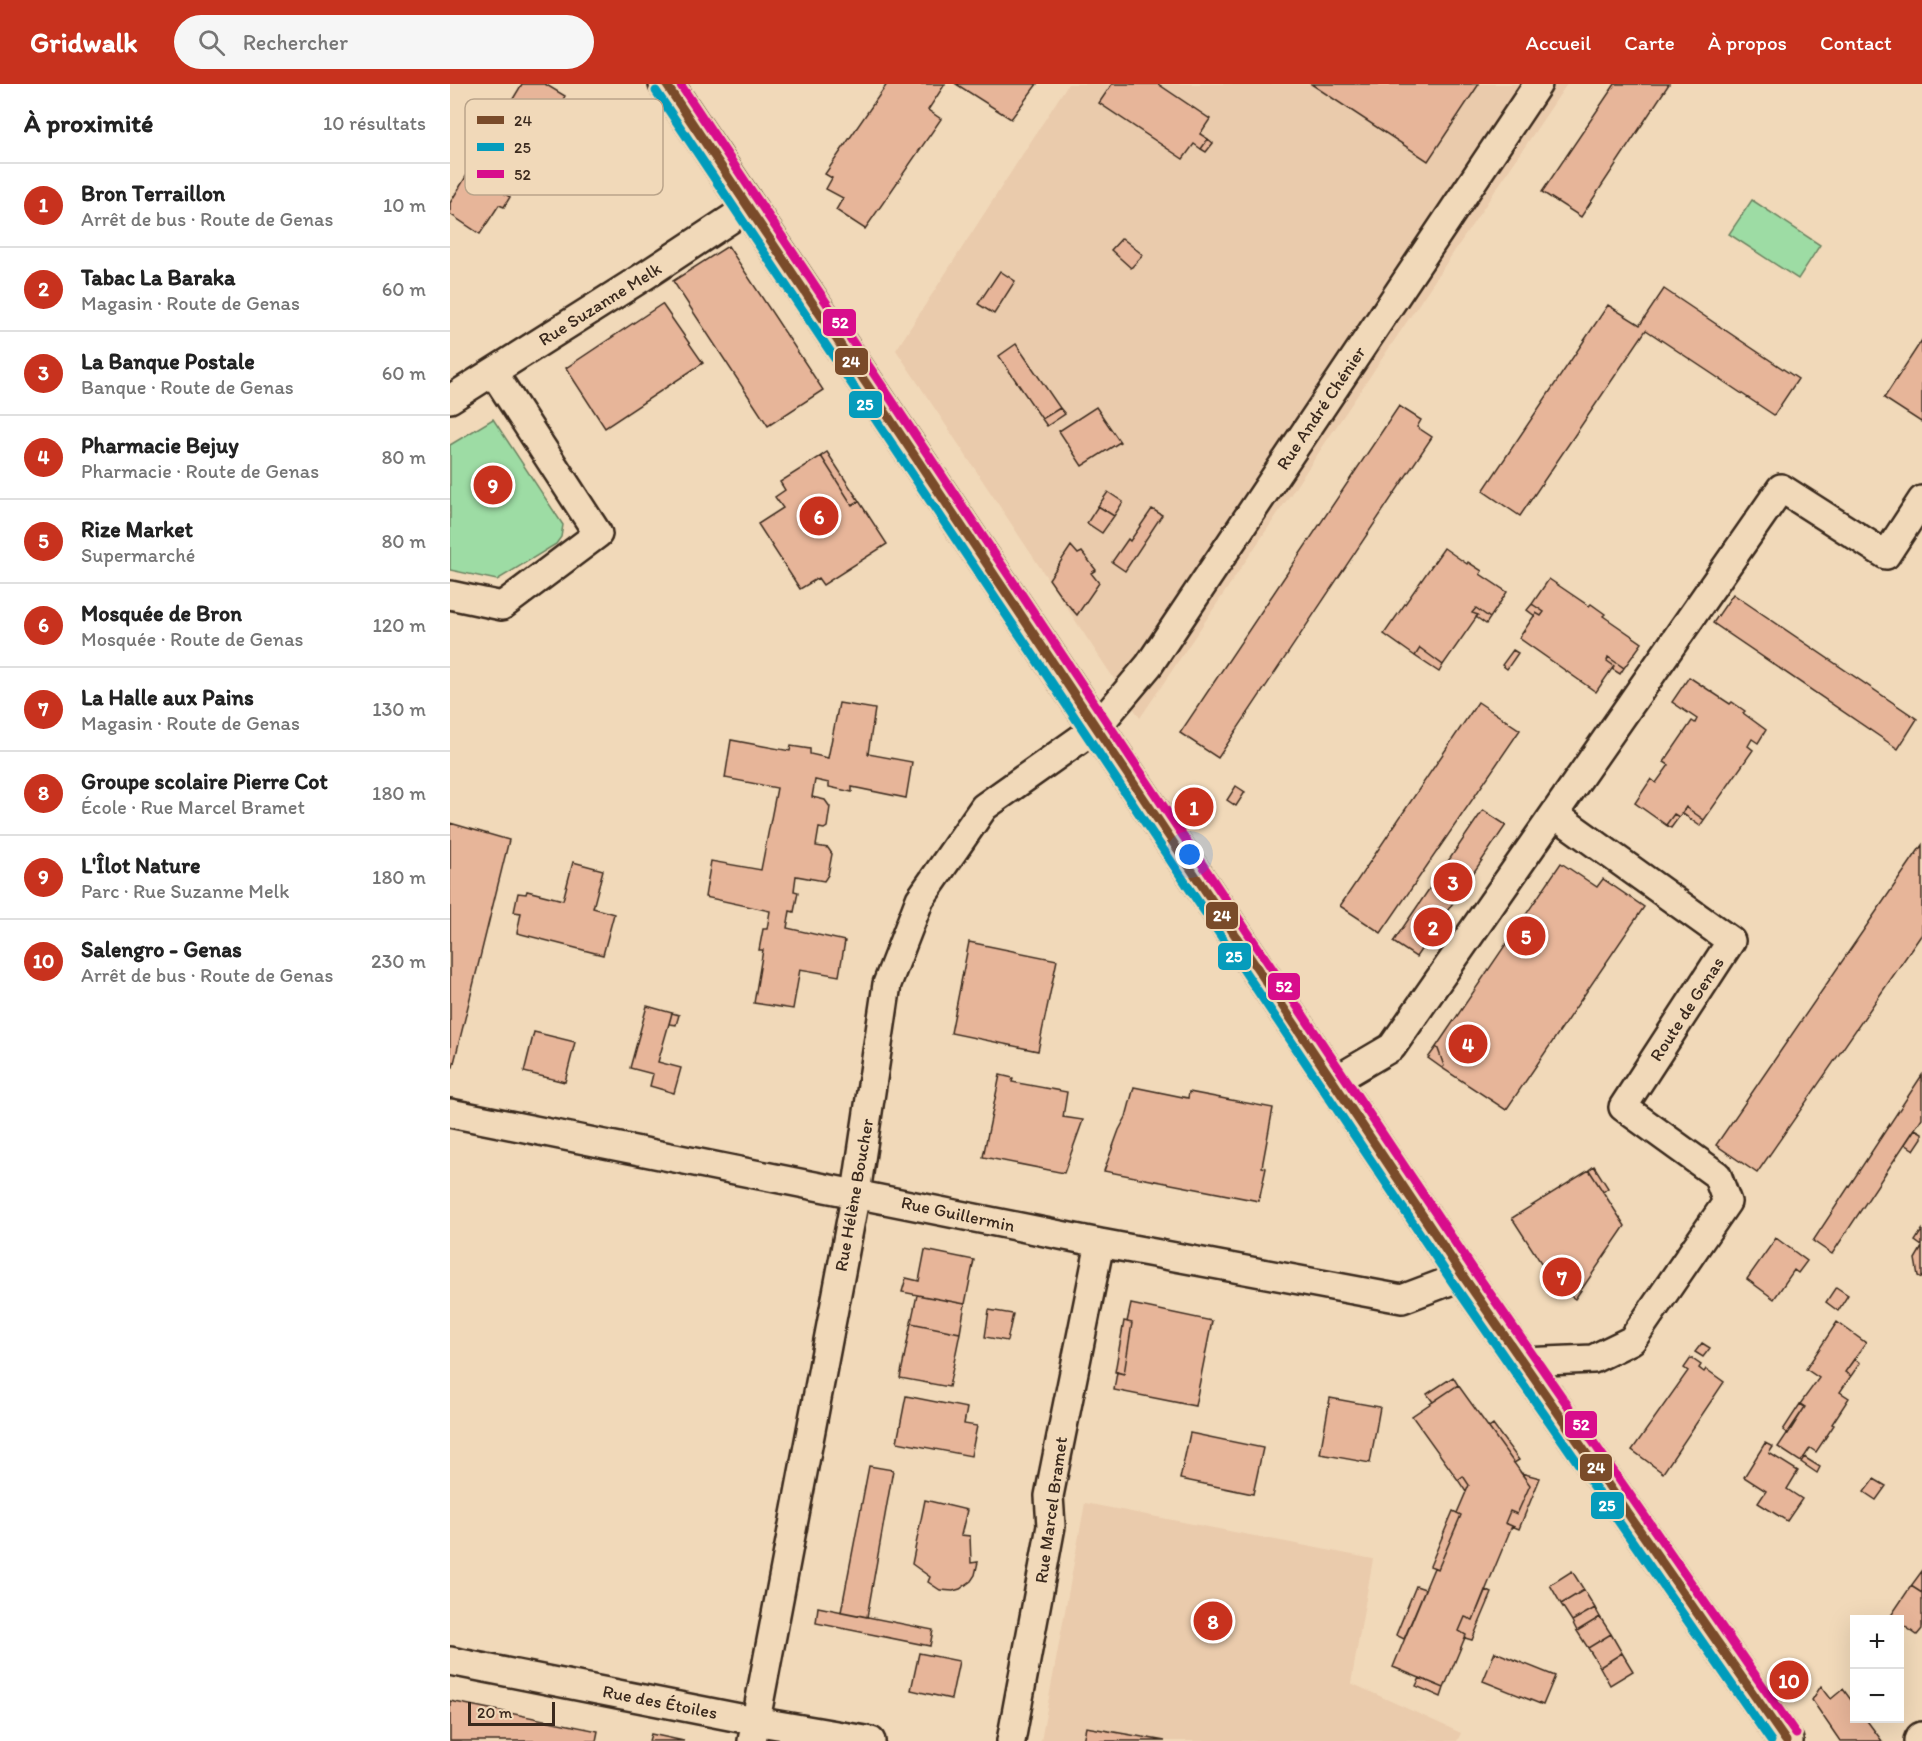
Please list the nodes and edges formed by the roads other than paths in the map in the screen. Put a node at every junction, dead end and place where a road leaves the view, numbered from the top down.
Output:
1 (666, 84) edge
2 (1538, 84) edge
3 (749, 207) junction
4 (493, 372) junction
5 (450, 399) edge
6 (1922, 500) edge
7 (450, 595) edge
8 (1097, 727) junction
9 (1554, 813) junction
10 (1334, 1081) junction
11 (450, 1113) edge
12 (856, 1193) junction
13 (1100, 1243) junction
14 (1463, 1276) junction
15 (1523, 1362) junction
16 (450, 1661) edge
17 (753, 1731) edge
18 (871, 1741) edge
19 (1011, 1741) edge
20 (1786, 1741) edge

1 - 3 main road
2 - 8 street, Rue André Chénier
3 - 4 street, Rue Suzanne Melk
3 - 8 main road
4 - 5 street, Rue Suzanne Melk
4 - 7 street
6 - 9 street
8 - 10 main road
8 - 12 street, Rue Hélène Boucher
9 - 10 street
9 - 15 street, Route de Genas
10 - 14 main road
11 - 12 street, Rue Guillermin
12 - 13 street, Rue Guillermin
12 - 17 street, Rue Hélène Boucher
13 - 14 street, Rue Guillermin
13 - 19 street, Rue Marcel Bramet
14 - 15 main road
15 - 20 main road
16 - 17 street, Rue des Étoiles
17 - 18 street, Rue des Étoiles

